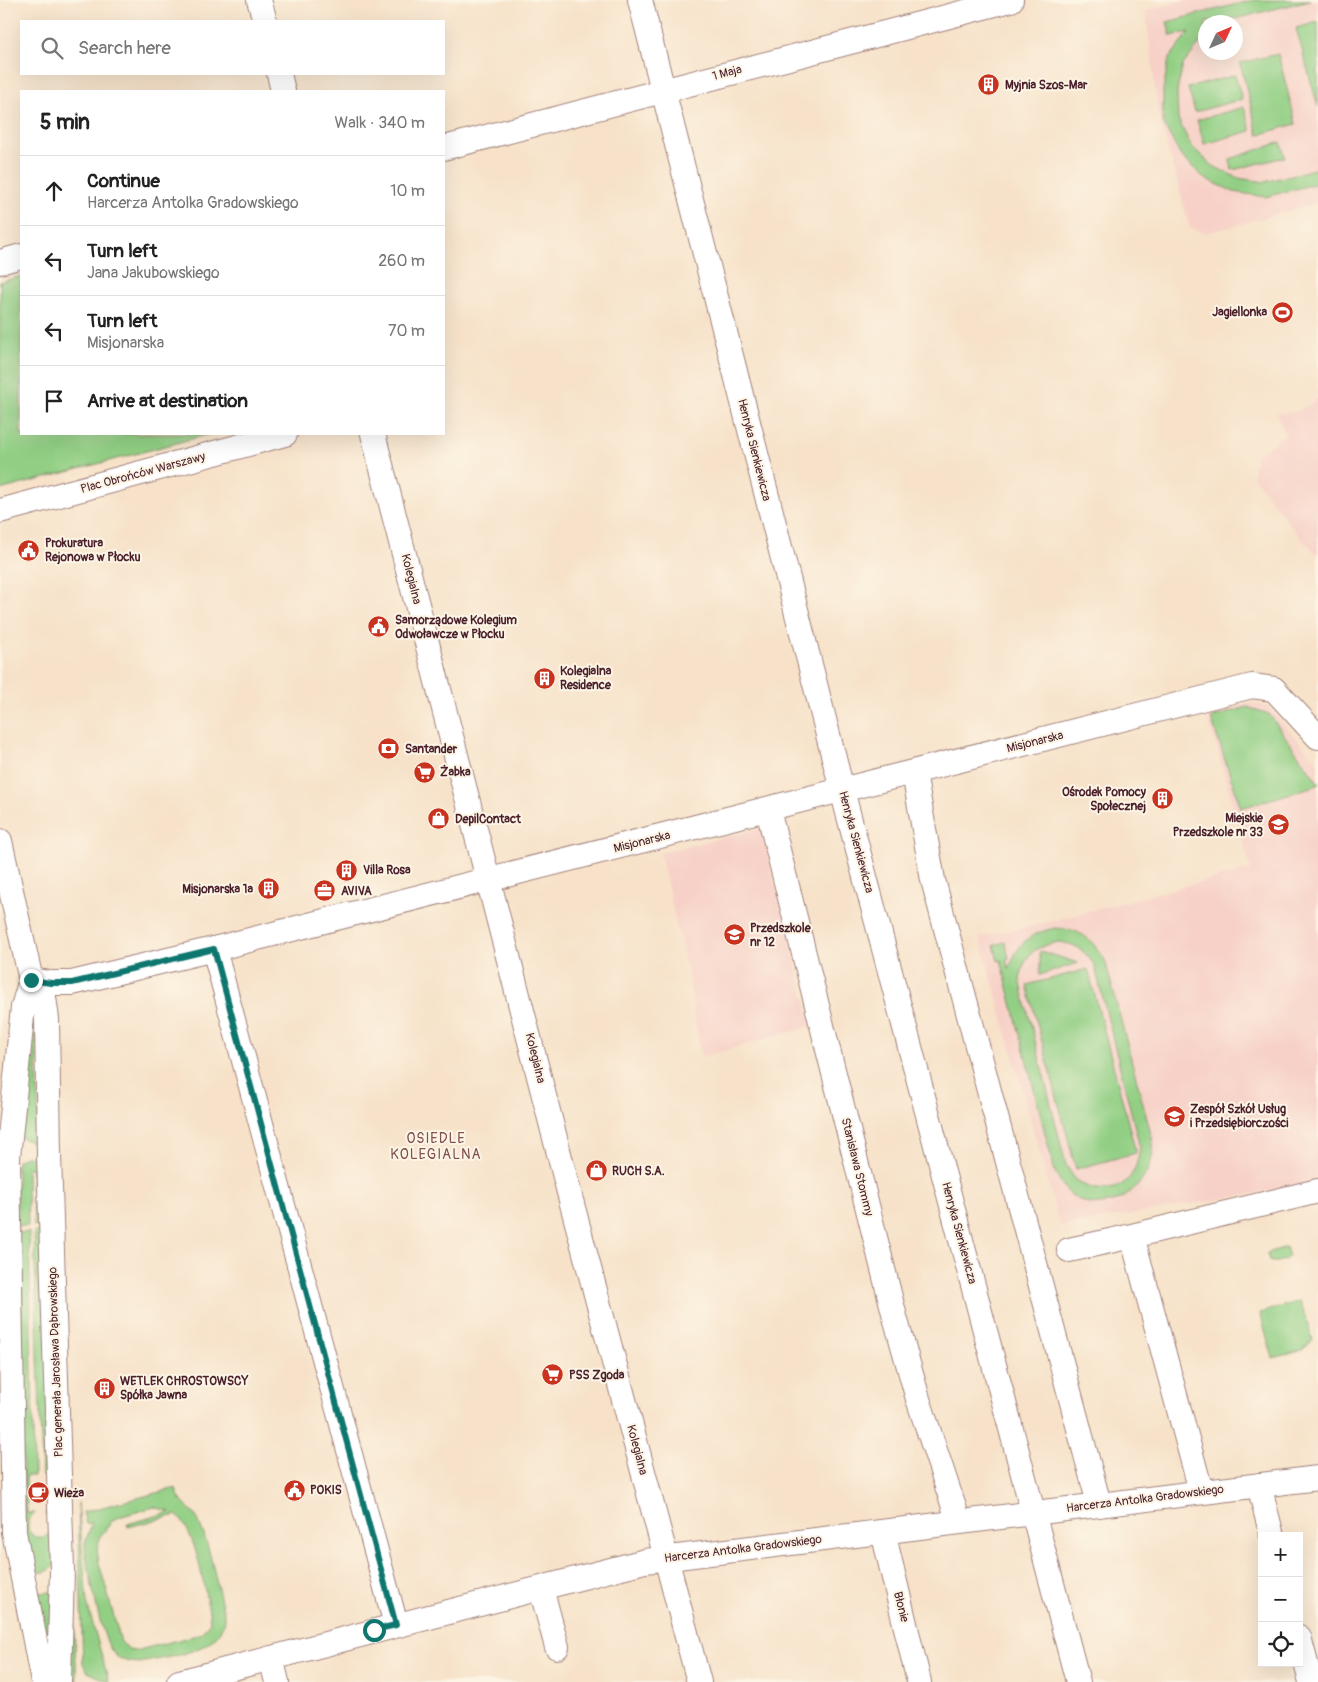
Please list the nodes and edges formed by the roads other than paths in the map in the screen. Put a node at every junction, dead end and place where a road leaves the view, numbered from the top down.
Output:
1 (259, 0) edge
2 (640, 0) edge
3 (1011, 0) edge
4 (265, 20) edge
5 (278, 75) edge
6 (283, 90) edge
7 (663, 90) junction
8 (445, 148) edge
9 (20, 256) edge
10 (0, 262) edge
11 (282, 435) edge
12 (373, 435) edge
13 (0, 511) edge
14 (1318, 737) edge
15 (914, 773) junction
16 (842, 791) junction
17 (768, 810) junction
18 (0, 841) edge
19 (489, 880) junction
20 (214, 949) junction
21 (31, 980) junction
22 (49, 1155) junction
23 (8, 1157) junction
24 (1318, 1191) edge
25 (5, 1218) edge
26 (1132, 1236) junction
27 (1069, 1250) dead end
28 (1318, 1478) edge
29 (1259, 1486) junction
30 (1201, 1491) junction
31 (1099, 1504) junction
32 (1032, 1512) junction
33 (959, 1522) junction
34 (883, 1532) junction
35 (1271, 1532) edge
36 (666, 1559) junction
37 (20, 1566) junction
38 (62, 1570) junction
39 (541, 1588) junction
40 (396, 1625) junction
41 (557, 1647) dead end
42 (1303, 1652) edge
43 (271, 1658) junction
44 (43, 1682) edge
45 (59, 1682) edge
46 (180, 1682) edge
47 (277, 1682) edge
48 (699, 1682) edge
49 (919, 1682) edge
50 (1078, 1682) edge
51 (1311, 1682) edge

1 - 4 street
2 - 7 street, Henryka Sienkiewicza
3 - 7 street, 1 Maja
5 - 6 street
7 - 8 street, 1 Maja
7 - 16 street, Henryka Sienkiewicza
9 - 10 street
11 - 13 street, Plac Obrońców Warszawy
12 - 19 street, Kolegialna
14 - 15 street, Misjonarska
15 - 16 street, Misjonarska
15 - 31 street
16 - 17 street, Misjonarska
16 - 32 street, Henryka Sienkiewicza
17 - 19 street, Misjonarska
17 - 33 street, Stanisława Stommy
18 - 21 street
19 - 20 street, Misjonarska
19 - 36 street, Kolegialna
20 - 21 street, Misjonarska
20 - 40 street
21 - 22 street, Plac generała Jarosława Dąbrowskiego
21 - 23 street
22 - 23 street
22 - 38 street, Plac generała Jarosława Dąbrowskiego
23 - 25 street
24 - 26 street
25 - 37 street
26 - 27 street
26 - 30 street
28 - 29 street, Harcerza Antolka Gradowskiego
29 - 30 street, Harcerza Antolka Gradowskiego
29 - 35 street
30 - 31 street, Harcerza Antolka Gradowskiego
31 - 32 street, Harcerza Antolka Gradowskiego
32 - 33 street, Harcerza Antolka Gradowskiego
32 - 50 street, Henryka Sienkiewicza
33 - 34 street, Harcerza Antolka Gradowskiego
34 - 36 street, Harcerza Antolka Gradowskiego
34 - 49 street, Błonie
36 - 39 street, Harcerza Antolka Gradowskiego
36 - 48 street, Kolegialna
37 - 38 street
37 - 44 street
38 - 45 street, Plac generała Jarosława Dąbrowskiego
39 - 40 street, Harcerza Antolka Gradowskiego
39 - 41 street
40 - 43 street, Harcerza Antolka Gradowskiego
42 - 51 street
43 - 46 street, Harcerza Antolka Gradowskiego
43 - 47 street

